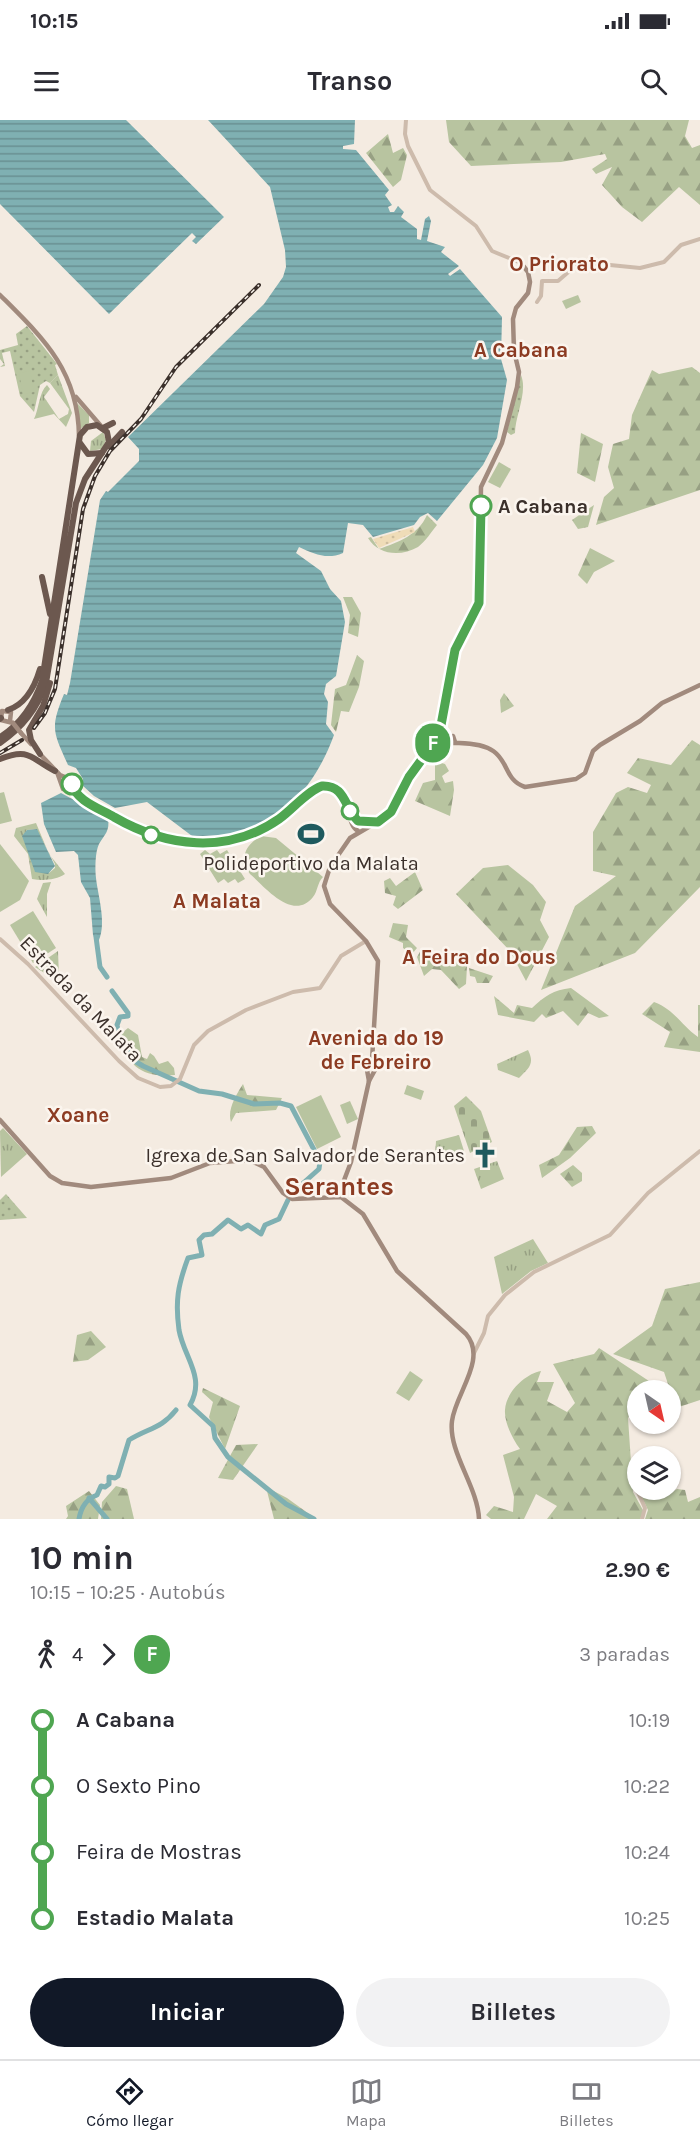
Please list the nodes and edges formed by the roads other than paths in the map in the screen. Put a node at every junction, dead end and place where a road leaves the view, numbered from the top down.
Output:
1 (406, 120) edge
2 (700, 239) edge
3 (521, 263) joint
4 (0, 295) edge
5 (537, 302) dead end
6 (74, 393) junction
7 (113, 423) dead end
8 (102, 427) junction
9 (123, 432) dead end
10 (79, 439) junction
11 (105, 450) junction
12 (57, 584) junction
13 (54, 625) junction
14 (47, 651) junction
15 (700, 686) edge
16 (8, 710) junction
17 (0, 718) edge
18 (11, 722) junction
19 (0, 737) edge
20 (442, 739) junction
21 (0, 742) edge
22 (40, 754) junction
23 (0, 759) edge
24 (56, 772) junction
25 (65, 778) junction
26 (60, 782) junction
27 (72, 784) junction
28 (68, 789) junction
29 (75, 793) junction
30 (350, 810) junction
31 (360, 821) junction
32 (378, 822) junction
33 (357, 829) junction
34 (0, 939) edge
35 (366, 941) junction
36 (0, 1120) edge
37 (700, 1151) edge
38 (338, 1196) junction
39 (480, 1341) junction
40 (471, 1343) junction
41 (473, 1354) junction
42 (641, 1500) edge
43 (478, 1519) edge
44 (642, 1519) edge

1 - 3 street
2 - 5 street
3 - 20 main road
4 - 6 main road
6 - 8 main road
6 - 10 main road
7 - 8 highway
8 - 10 highway
8 - 11 highway
9 - 11 highway
10 - 11 highway
10 - 12 highway
11 - 13 highway
12 - 13 highway
12 - 13 highway
13 - 14 highway
13 - 21 highway
13 - 22 highway
14 - 16 highway
14 - 19 highway
15 - 20 main road
16 - 17 main road
16 - 18 main road
17 - 18 main road
18 - 22 main road, bridge
20 - 32 main road
22 - 24 main road
23 - 24 highway
24 - 25 main road
24 - 26 main road
25 - 26 main road
25 - 27 main road
26 - 28 main road
27 - 28 main road
27 - 29 main road
28 - 29 main road
29 - 30 main road
30 - 31 main road
30 - 33 main road
31 - 32 main road
31 - 33 main road
31 - 33 main road
32 - 33 main road
33 - 35 main road
34 - 35 street, Estrada da Malata
35 - 38 main road
36 - 38 main road
37 - 39 street
38 - 40 main road
39 - 40 street
39 - 40 street
39 - 41 street
40 - 41 main road
41 - 43 main road
42 - 44 street

